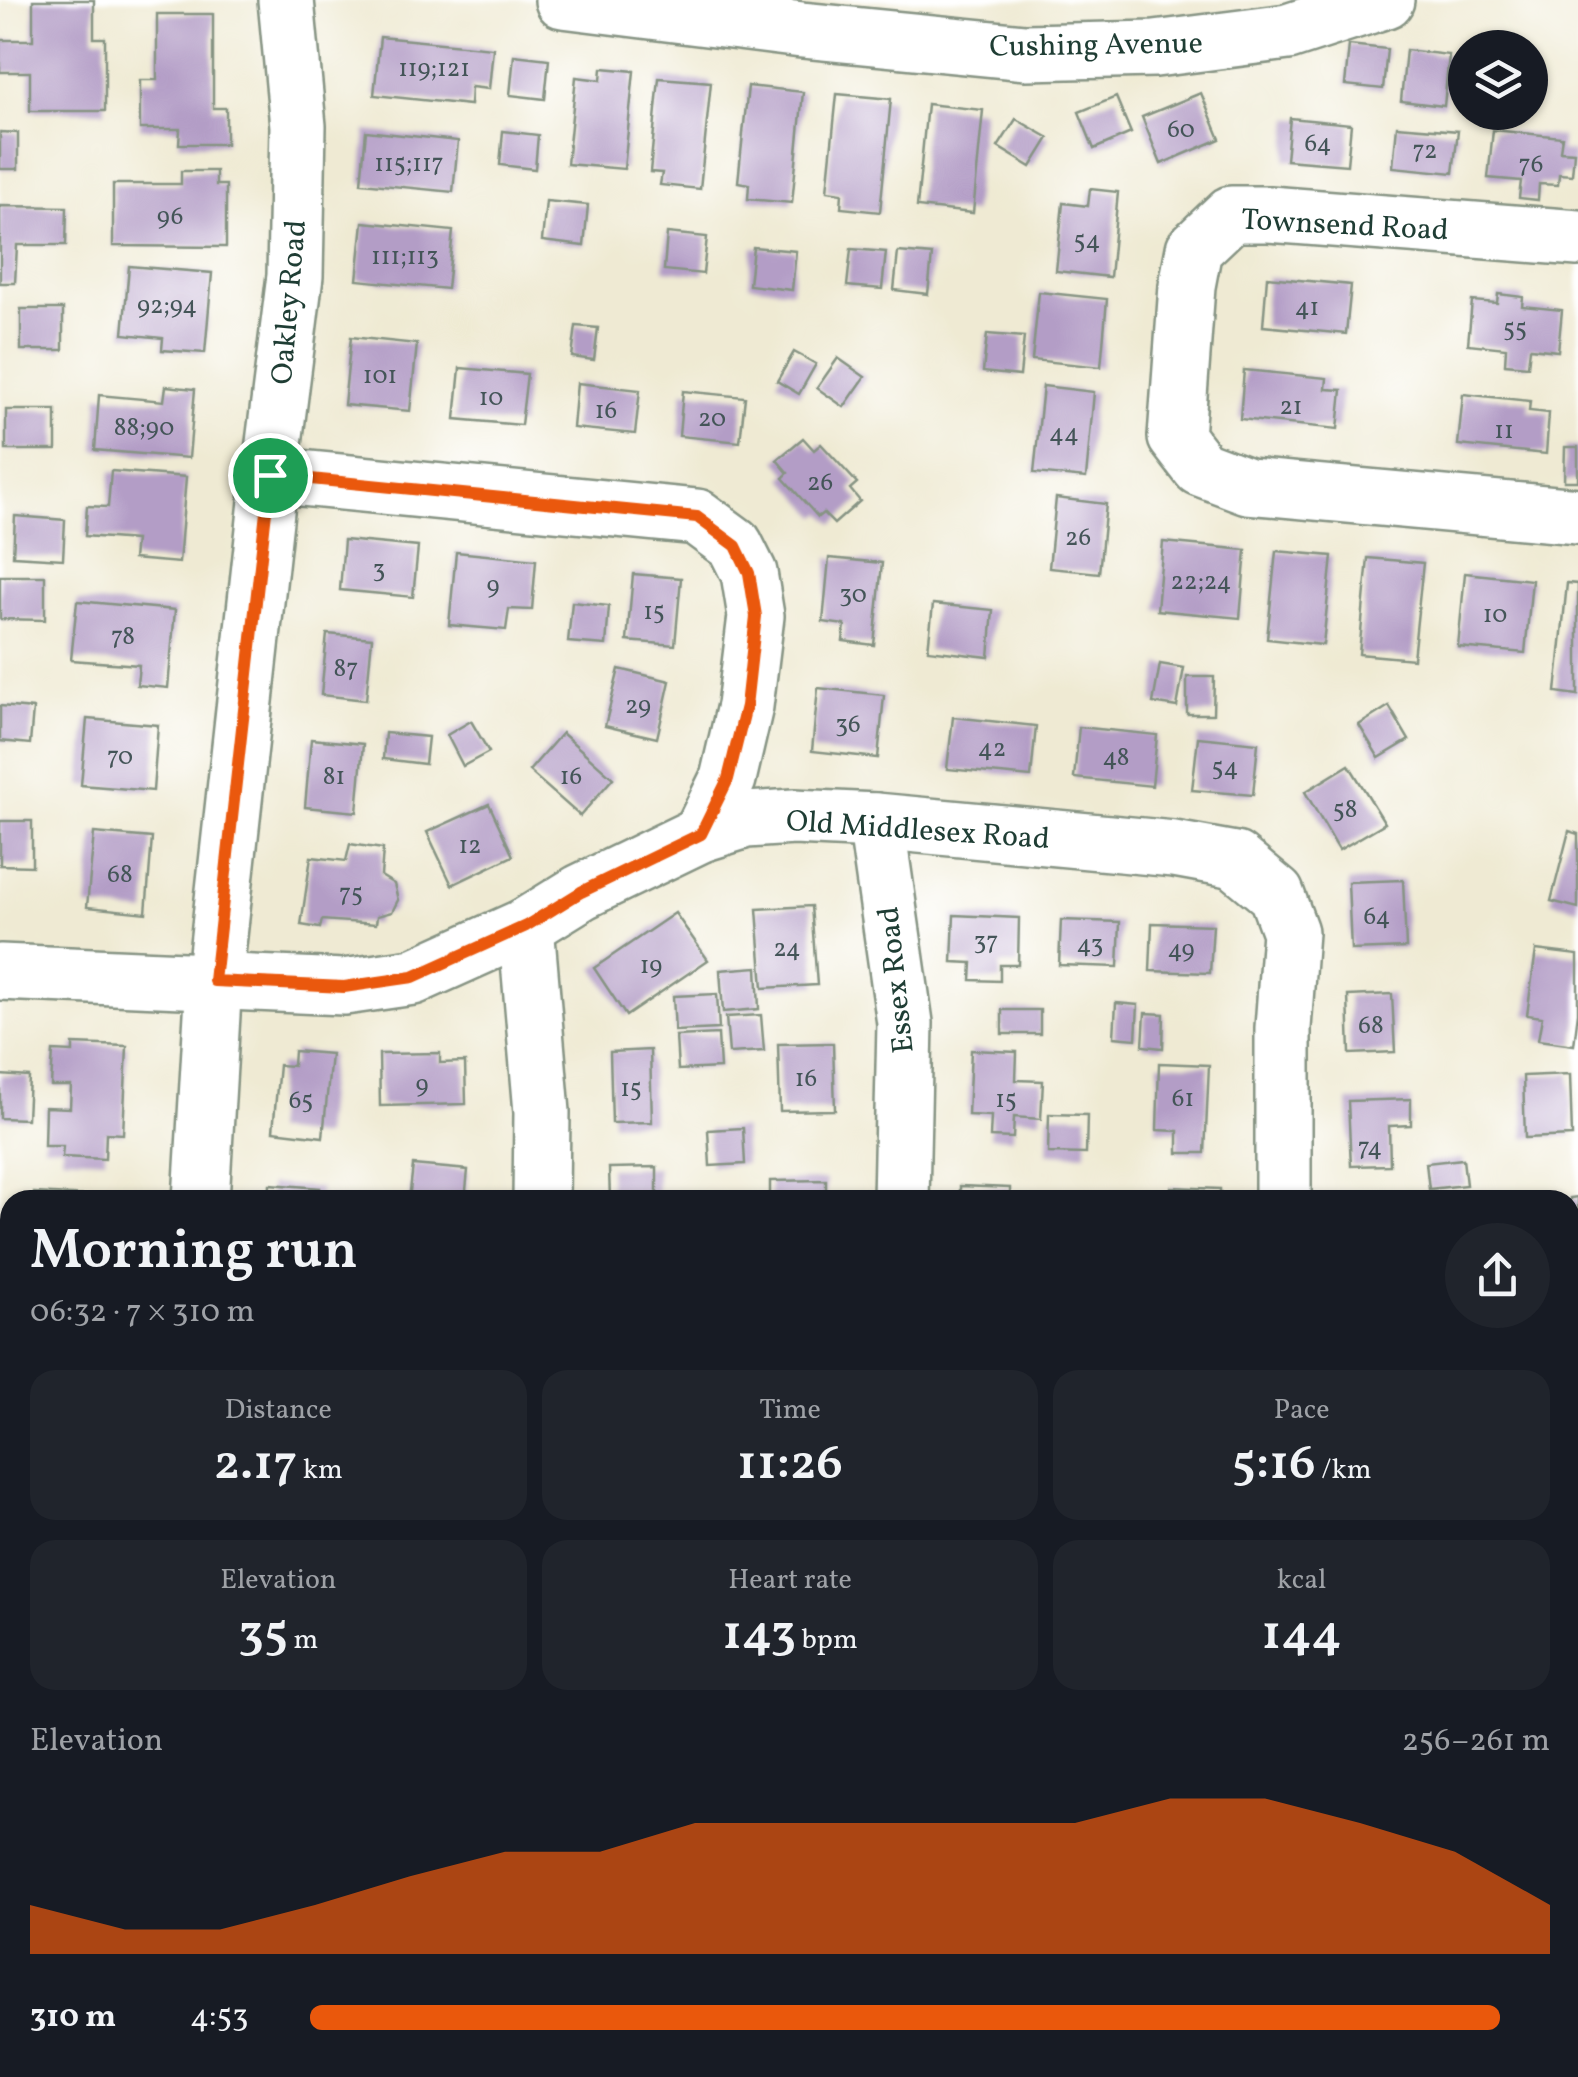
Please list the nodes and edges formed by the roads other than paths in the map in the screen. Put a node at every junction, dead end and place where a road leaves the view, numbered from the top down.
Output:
1 (286, 0) edge
2 (563, 0) edge
3 (1386, 0) edge
4 (1578, 238) edge
5 (270, 475) junction
6 (1578, 516) edge
7 (876, 821) junction
8 (701, 834) junction
9 (526, 926) junction
10 (0, 972) edge
11 (214, 981) junction
12 (202, 1190) edge
13 (541, 1190) edge
14 (901, 1190) edge
15 (1283, 1190) edge

1 - 5 street, Oakley Road
2 - 3 street, Cushing Avenue
4 - 6 street, Townsend Road
5 - 8 street
5 - 11 street, Oakley Road
7 - 8 street, Old Middlesex Road
7 - 14 street, Essex Road
7 - 15 street, Old Middlesex Road
8 - 9 street, Old Middlesex Road
9 - 11 street, Old Middlesex Road
9 - 13 street
10 - 11 street, Old Middlesex Road
11 - 12 street, Oakley Road

